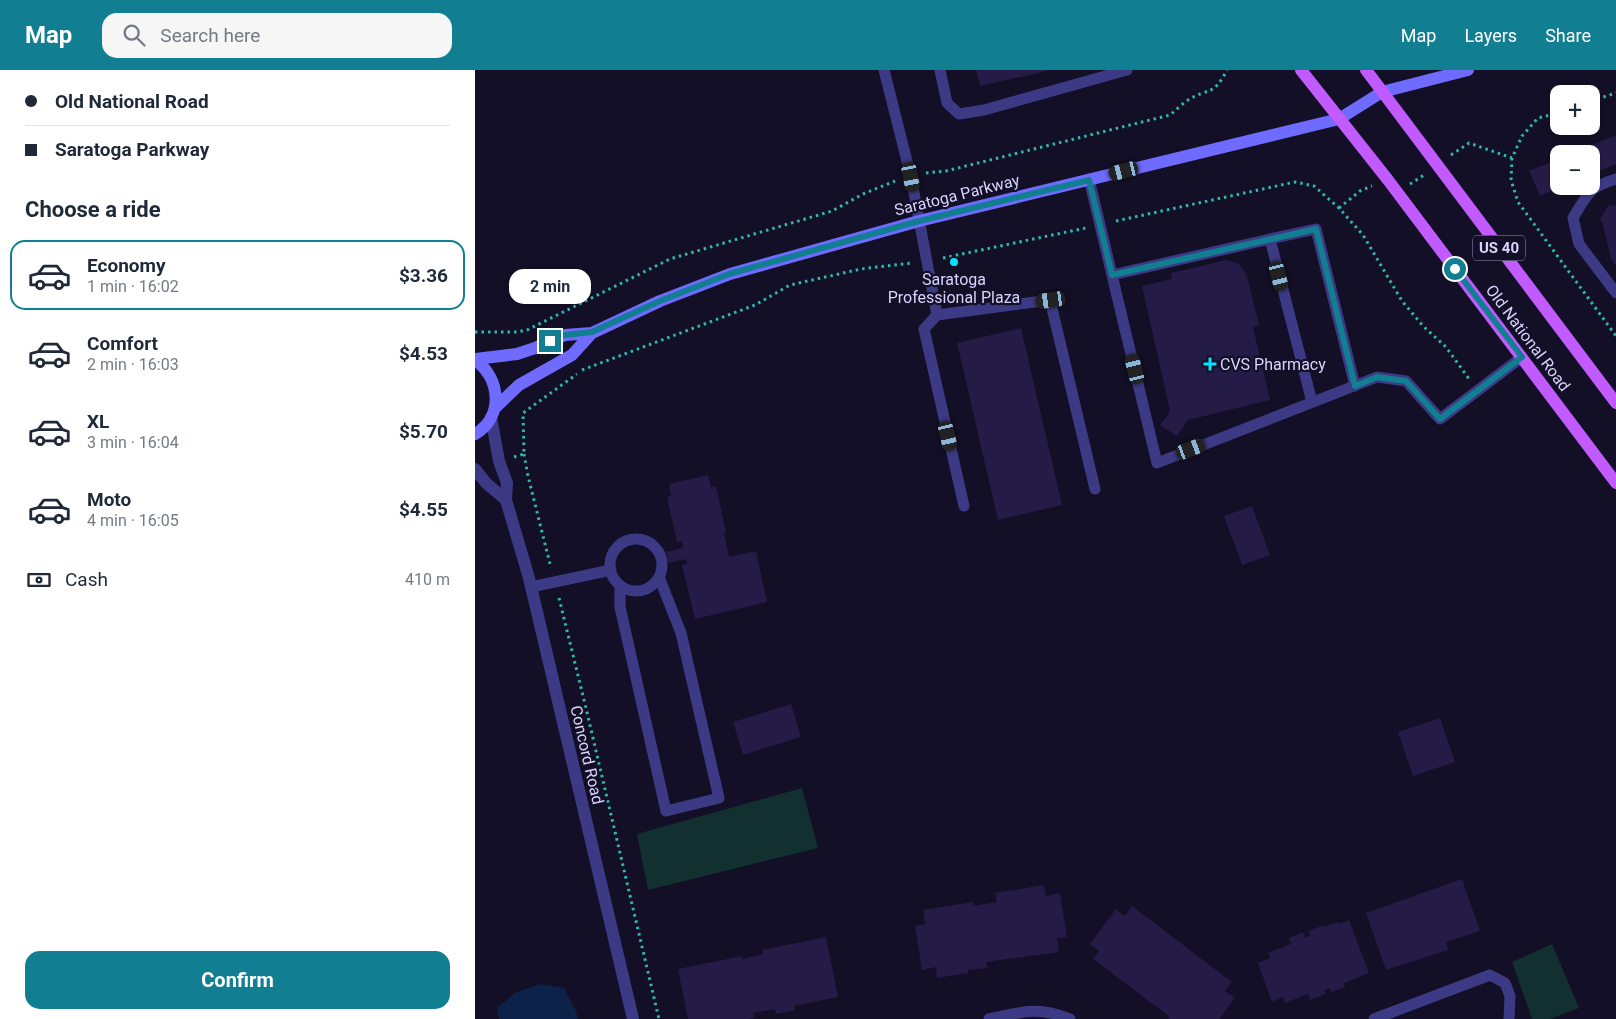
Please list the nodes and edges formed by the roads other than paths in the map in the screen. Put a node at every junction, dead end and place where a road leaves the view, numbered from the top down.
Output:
1 (884, 70) edge
2 (940, 70) edge
3 (1127, 70) edge
4 (1301, 70) edge
5 (1366, 70) edge
6 (1468, 70) edge
7 (1383, 92) junction
8 (1339, 119) junction
9 (1616, 179) edge
10 (1089, 180) junction
11 (919, 221) junction
12 (1270, 239) junction
13 (1112, 275) junction
14 (1616, 293) edge
15 (937, 315) junction
16 (592, 332) junction
17 (1522, 357) junction
18 (475, 360) edge
19 (1355, 386) junction
20 (1312, 402) junction
21 (1616, 403) edge
22 (493, 413) junction
23 (475, 434) edge
24 (475, 469) edge
25 (1616, 482) edge
26 (1095, 489) dead end
27 (506, 500) junction
28 (963, 506) dead end
29 (611, 570) junction
30 (659, 578) junction
31 (620, 585) junction
32 (531, 587) junction
33 (633, 1019) edge
34 (989, 1019) edge
35 (1070, 1019) edge
36 (1374, 1019) edge
37 (1509, 1019) edge

1 - 11 lane
2 - 3 lane
4 - 8 main road, US 40
5 - 7 main road, US 40
6 - 7 street, Saratoga Parkway
7 - 8 street, Saratoga Parkway
7 - 21 main road, Old National Road / US 40
8 - 10 street, Saratoga Parkway
8 - 17 main road, Old National Road / US 40
9 - 14 lane
10 - 11 street, Saratoga Parkway
10 - 13 lane
11 - 15 lane
11 - 16 street, Saratoga Parkway
12 - 13 lane
12 - 19 lane
12 - 20 lane
13 - 20 lane
15 - 26 lane
15 - 28 lane
16 - 18 street, Saratoga Parkway
16 - 22 street, Saratoga Parkway
17 - 19 lane
17 - 25 main road, Old National Road / US 40
18 - 22 street
19 - 20 lane
22 - 23 street, Saratoga Parkway
22 - 27 street, Concord Road
24 - 27 street
27 - 32 street, Concord Road
29 - 30 lane
29 - 31 lane
29 - 32 lane
30 - 31 lane
30 - 31 lane
32 - 33 street, Concord Road
34 - 35 lane
36 - 37 lane

